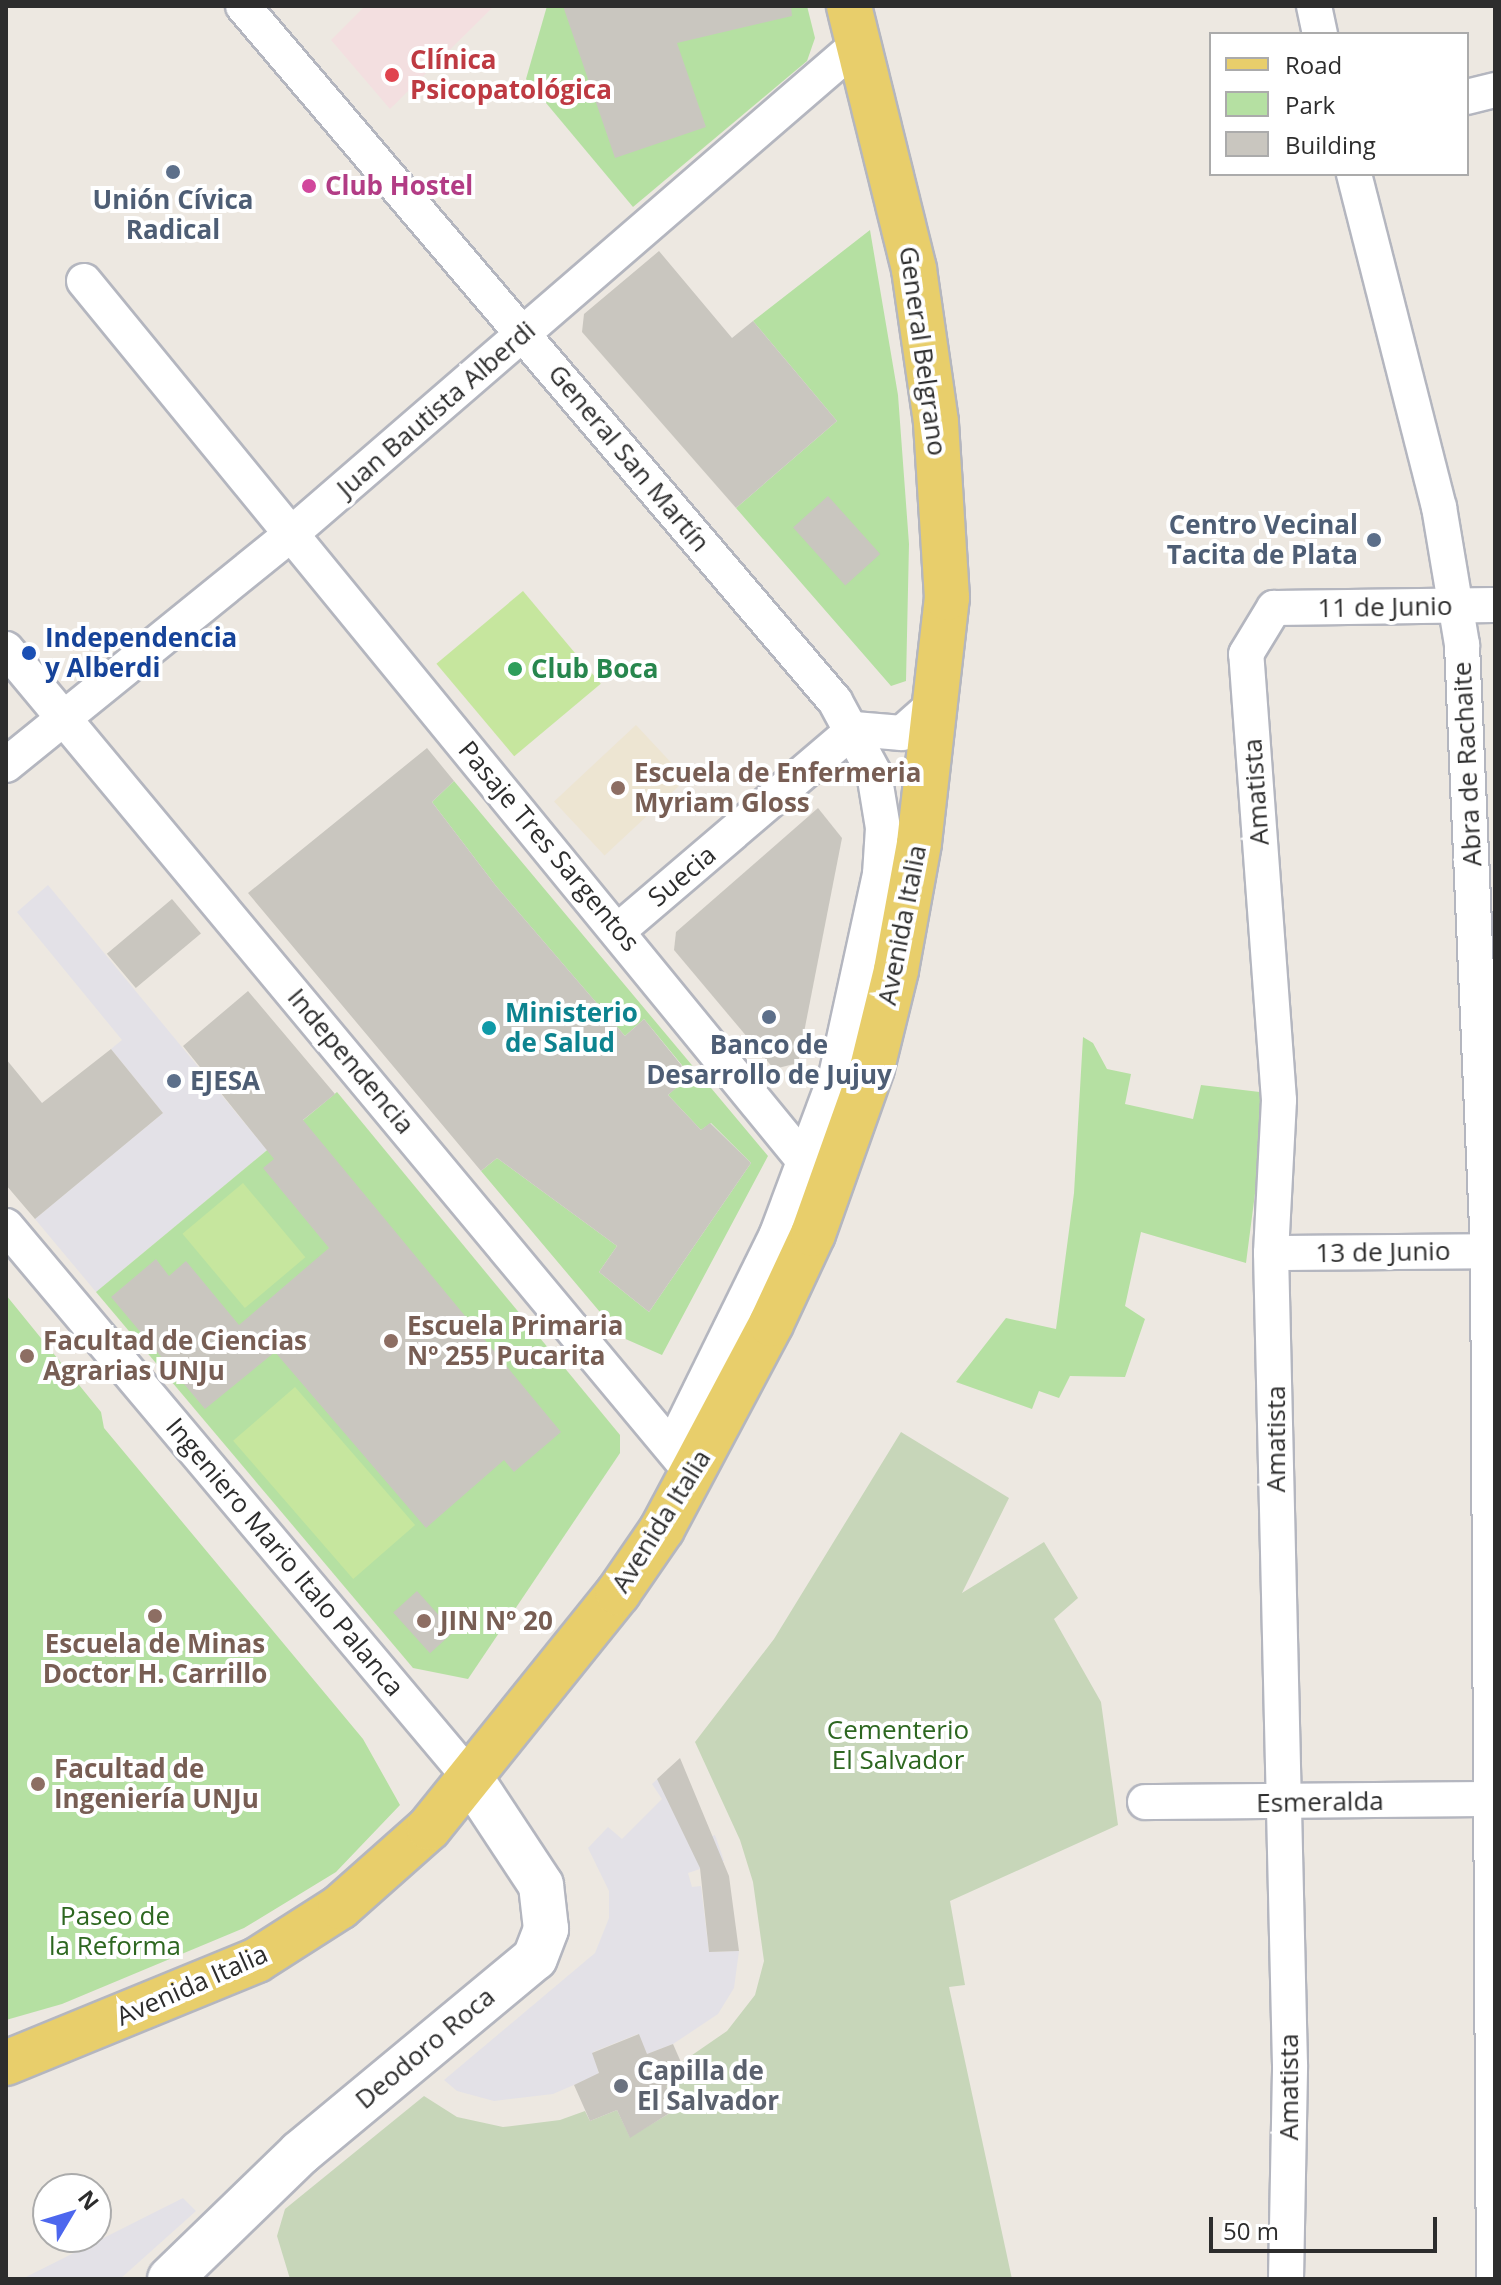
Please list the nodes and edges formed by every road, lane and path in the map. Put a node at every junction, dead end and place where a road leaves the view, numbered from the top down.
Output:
1 (243, 6) edge
2 (1314, 6) edge
3 (853, 25) edge
4 (1320, 32) edge
5 (1495, 90) edge
6 (1469, 96) edge
7 (1355, 176) edge
8 (84, 281) dead end
9 (524, 334) junction
10 (291, 534) junction
11 (1495, 605) edge
12 (1455, 606) junction
13 (1274, 608) joint
14 (6, 649) edge
15 (937, 702) junction
16 (63, 717) junction
17 (854, 729) junction
18 (6, 765) edge
19 (619, 930) junction
20 (805, 1162) junction
21 (6, 1226) edge
22 (1491, 1251) edge
23 (1271, 1253) junction
24 (683, 1461) junction
25 (471, 1779) junction
26 (1495, 1799) edge
27 (1145, 1802) dead end
28 (1280, 1804) junction
29 (6, 2063) edge
30 (170, 2279) edge
31 (1286, 2279) edge
32 (1494, 2279) edge

1 - 9 street, General San Martín
2 - 4 street
3 - 9 street, Juan Bautista Alberdi
3 - 15 main road, General Belgrano
5 - 6 street
7 - 12 street, Abra de Rachaite
8 - 10 street, Pasaje Tres Sargentos
9 - 10 street, Juan Bautista Alberdi
9 - 17 street, General San Martín
10 - 16 street, Juan Bautista Alberdi
10 - 19 street, Pasaje Tres Sargentos
11 - 12 street, 11 de Junio
12 - 13 street, 11 de Junio
12 - 22 street, Abra de Rachaite
13 - 23 street, Amatista
14 - 16 street, Independencia
15 - 17 street
15 - 24 main road, Avenida Italia
16 - 18 street, Juan Bautista Alberdi
16 - 24 street, Independencia
17 - 19 street, Suecia
17 - 20 street, Avenida Italia
19 - 20 street, Pasaje Tres Sargentos
20 - 24 street, Avenida Italia
21 - 25 street, Ingeniero Mario Italo Palanca
22 - 23 street, 13 de Junio
22 - 26 street, Abra de Rachaite
23 - 28 street, Amatista
24 - 25 main road, Avenida Italia
25 - 29 main road, Avenida Italia
25 - 30 street, Deodoro Roca
26 - 28 street, Esmeralda
26 - 32 street, Abra de Rachaite
27 - 28 street, Esmeralda
28 - 31 street, Amatista

